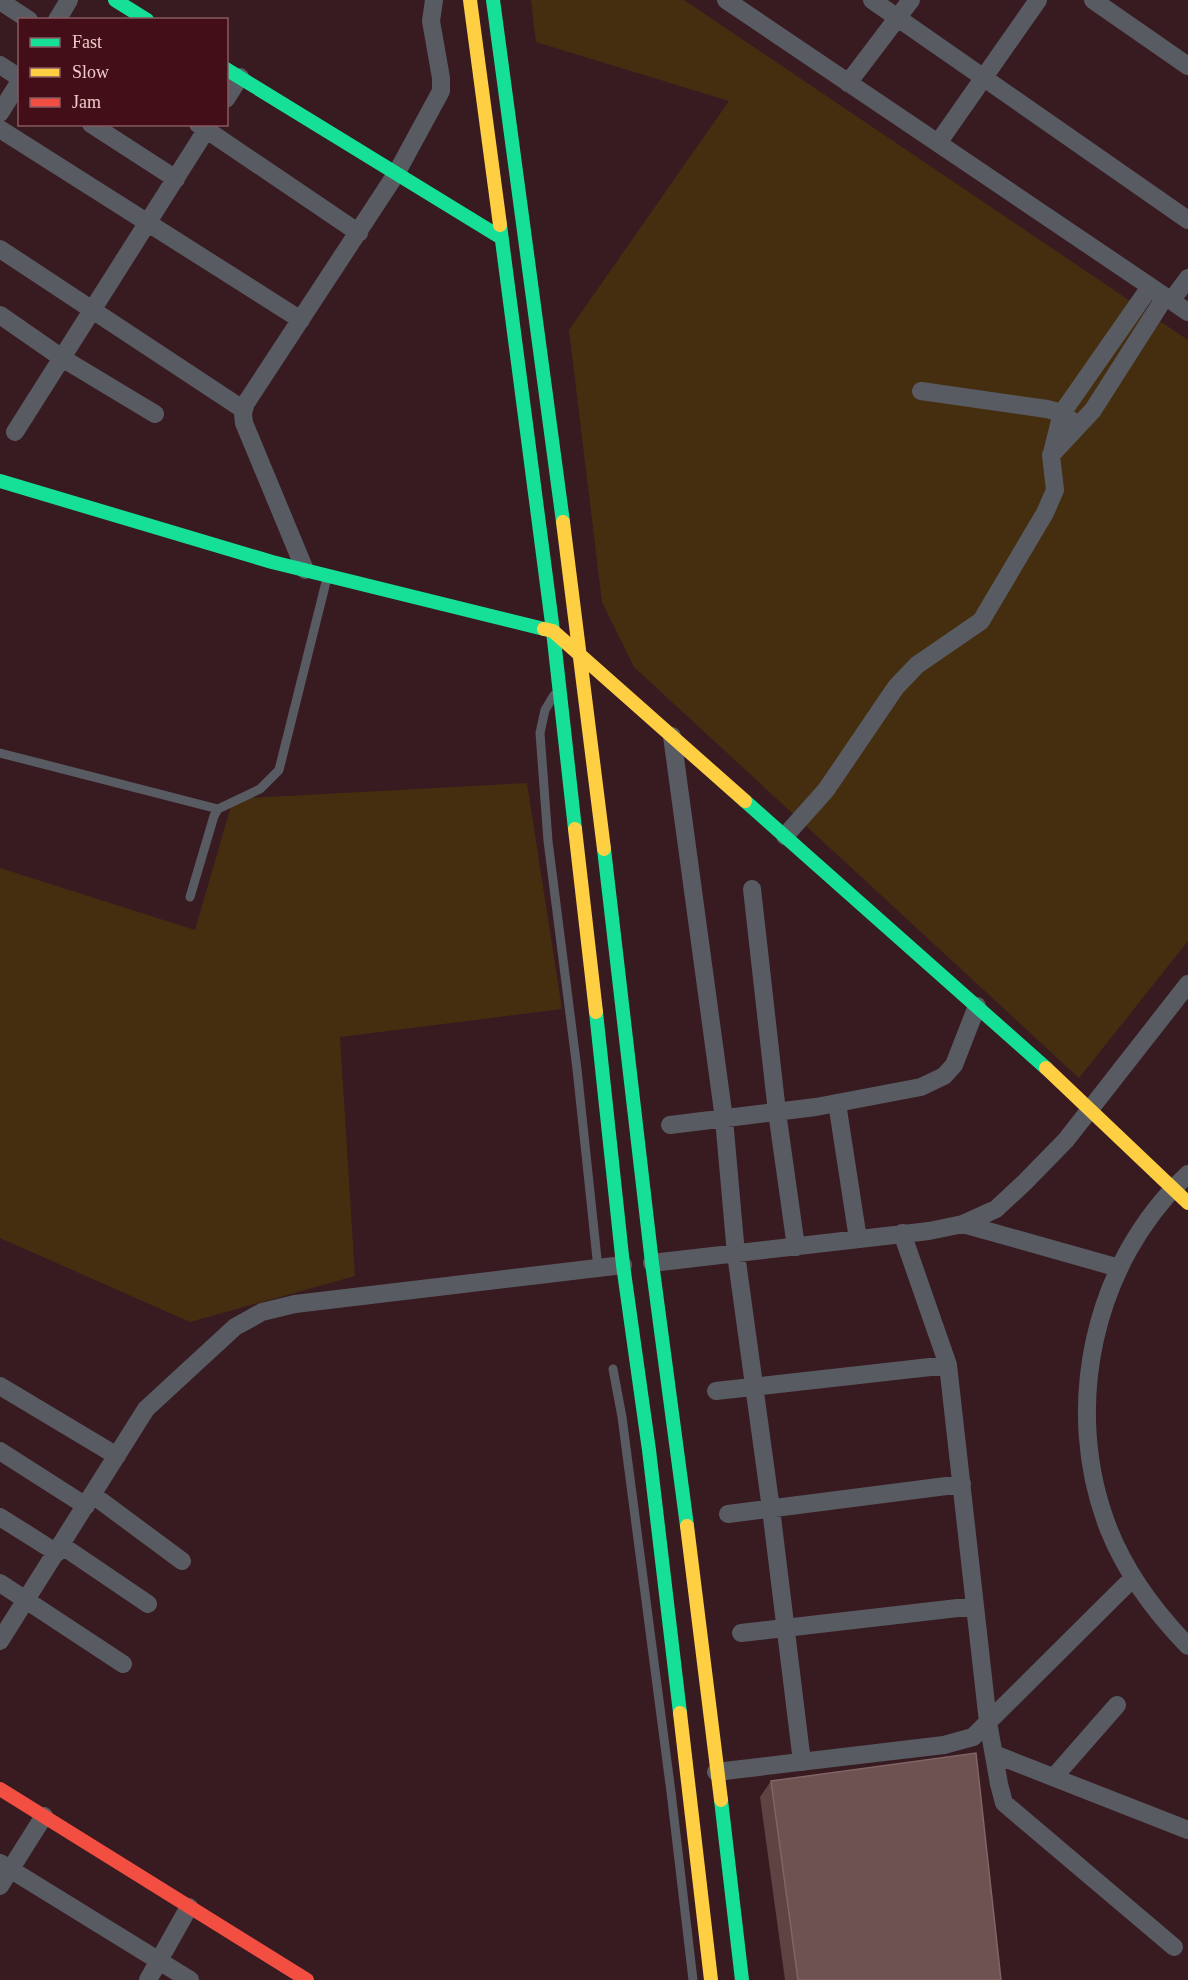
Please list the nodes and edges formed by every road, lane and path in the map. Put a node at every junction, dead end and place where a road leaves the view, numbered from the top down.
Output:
1 (69, 0) edge
2 (116, 0) edge
3 (434, 0) edge
4 (470, 0) edge
5 (493, 0) edge
6 (726, 0) edge
7 (872, 0) edge
8 (911, 0) edge
9 (1038, 0) edge
10 (1092, 0) edge
11 (0, 1) edge
12 (26, 18) edge
13 (58, 18) edge
14 (144, 18) edge
15 (899, 18) junction
16 (0, 65) edge
17 (1188, 66) edge
18 (233, 73) edge
19 (984, 77) junction
20 (18, 78) edge
21 (848, 82) junction
22 (18, 83) edge
23 (228, 92) edge
24 (0, 113) edge
25 (94, 126) edge
26 (205, 126) edge
27 (0, 129) edge
28 (938, 143) junction
29 (396, 174) junction
30 (176, 179) junction
31 (1188, 220) edge
32 (148, 223) junction
33 (359, 233) junction
34 (500, 237) junction
35 (0, 249) edge
36 (1188, 278) edge
37 (1162, 295) junction
38 (93, 309) junction
39 (1188, 312) edge
40 (0, 315) edge
41 (301, 320) junction
42 (62, 357) junction
43 (921, 391) dead end
44 (244, 410) junction
45 (1062, 413) junction
46 (155, 414) dead end
47 (1078, 426) junction
48 (15, 432) dead end
49 (1051, 455) junction
50 (0, 481) edge
51 (305, 570) junction
52 (328, 576) junction
53 (553, 631) junction
54 (581, 656) junction
55 (559, 685) junction
56 (672, 736) junction
57 (0, 753) edge
58 (218, 809) junction
59 (785, 836) junction
60 (752, 889) dead end
61 (190, 897) dead end
62 (1188, 984) edge
63 (977, 1006) junction
64 (837, 1103) junction
65 (1090, 1110) junction
66 (777, 1112) junction
67 (724, 1119) junction
68 (670, 1125) dead end
69 (1188, 1174) edge
70 (1173, 1188) junction
71 (1188, 1203) edge
72 (963, 1224) junction
73 (902, 1233) junction
74 (858, 1239) junction
75 (796, 1247) junction
76 (736, 1254) junction
77 (652, 1263) junction
78 (623, 1265) junction
79 (598, 1268) junction
80 (1119, 1268) junction
81 (948, 1365) junction
82 (613, 1369) dead end
83 (753, 1387) junction
84 (716, 1391) dead end
85 (3, 1394) edge
86 (645, 1426) junction
87 (623, 1428) junction
88 (677, 1445) junction
89 (649, 1450) junction
90 (0, 1451) edge
91 (117, 1456) junction
92 (962, 1484) junction
93 (89, 1501) junction
94 (771, 1509) junction
95 (728, 1514) dead end
96 (0, 1517) edge
97 (59, 1549) junction
98 (182, 1561) dead end
99 (1133, 1578) junction
100 (0, 1583) edge
101 (26, 1601) junction
102 (148, 1604) dead end
103 (975, 1606) junction
104 (786, 1628) junction
105 (741, 1633) dead end
106 (0, 1641) edge
107 (1188, 1646) edge
108 (123, 1664) dead end
109 (1117, 1705) dead end
110 (988, 1722) junction
111 (994, 1754) junction
112 (802, 1762) junction
113 (716, 1772) junction
114 (1054, 1778) junction
115 (0, 1789) edge
116 (44, 1816) junction
117 (1188, 1830) edge
118 (5, 1866) edge
119 (0, 1886) edge
120 (189, 1906) junction
121 (1174, 1947) dead end
122 (159, 1961) junction
123 (148, 1980) edge
124 (190, 1980) edge
125 (307, 1980) edge
126 (693, 1980) edge
127 (711, 1980) edge
128 (742, 1980) edge

1 - 13 street
2 - 14 main road
3 - 29 street
4 - 34 main road
5 - 54 main road
6 - 21 street
7 - 15 street
8 - 15 street
9 - 19 street
10 - 17 street
11 - 12 street
15 - 19 street
15 - 21 street
16 - 20 street
18 - 23 street
18 - 29 main road
19 - 28 street
19 - 31 street
21 - 28 street
22 - 24 street
25 - 30 street
26 - 30 street
26 - 33 street
27 - 32 street
28 - 37 street
29 - 33 street
29 - 34 main road
30 - 32 street
32 - 38 street
32 - 41 street
33 - 41 street
34 - 53 main road
35 - 38 street
36 - 37 street
37 - 39 street
37 - 45 street
37 - 47 street
38 - 42 street
38 - 44 street
40 - 42 street
41 - 44 street
42 - 46 street
42 - 48 street
43 - 45 street
44 - 51 street
45 - 47 street
45 - 49 street
47 - 49 street
49 - 59 street
50 - 51 main road
51 - 52 main road
52 - 53 main road
52 - 58 lane
53 - 54 main road
53 - 55 main road
54 - 56 main road
54 - 77 main road
55 - 78 main road
55 - 79 lane
56 - 59 main road
56 - 67 street
57 - 58 lane
58 - 61 lane
59 - 63 main road
60 - 66 street
62 - 65 street
63 - 64 street
63 - 65 main road
64 - 66 street
64 - 74 street
65 - 70 main road
65 - 72 street
66 - 67 street
66 - 75 street
67 - 68 street
67 - 76 street
69 - 70 street
70 - 71 main road
70 - 80 street
72 - 73 street
72 - 80 street
73 - 74 street
73 - 81 street
74 - 75 street
75 - 76 street
76 - 77 street
76 - 83 street
77 - 88 main road
78 - 79 street
78 - 86 main road
79 - 91 street
80 - 99 street
81 - 83 street
81 - 92 street
82 - 87 lane
83 - 84 street
83 - 94 street
85 - 91 street
86 - 87 lane
86 - 89 main road
87 - 126 lane
88 - 89 main road
88 - 113 main road
89 - 127 main road
90 - 93 street
91 - 93 street
92 - 94 street
92 - 103 street
93 - 97 street
93 - 98 street
94 - 95 street
94 - 104 street
96 - 97 street
97 - 101 street
97 - 102 street
99 - 107 street
99 - 110 street
100 - 101 street
101 - 106 street
101 - 108 street
103 - 104 street
103 - 110 street
104 - 105 street
104 - 112 street
109 - 114 street
110 - 111 street
110 - 112 street
111 - 114 street
111 - 121 street
112 - 113 street
113 - 128 main road
114 - 117 street
115 - 116 main road
116 - 118 street
116 - 120 main road
118 - 119 street
118 - 122 street
120 - 122 street
120 - 125 main road
122 - 123 street
122 - 124 street

